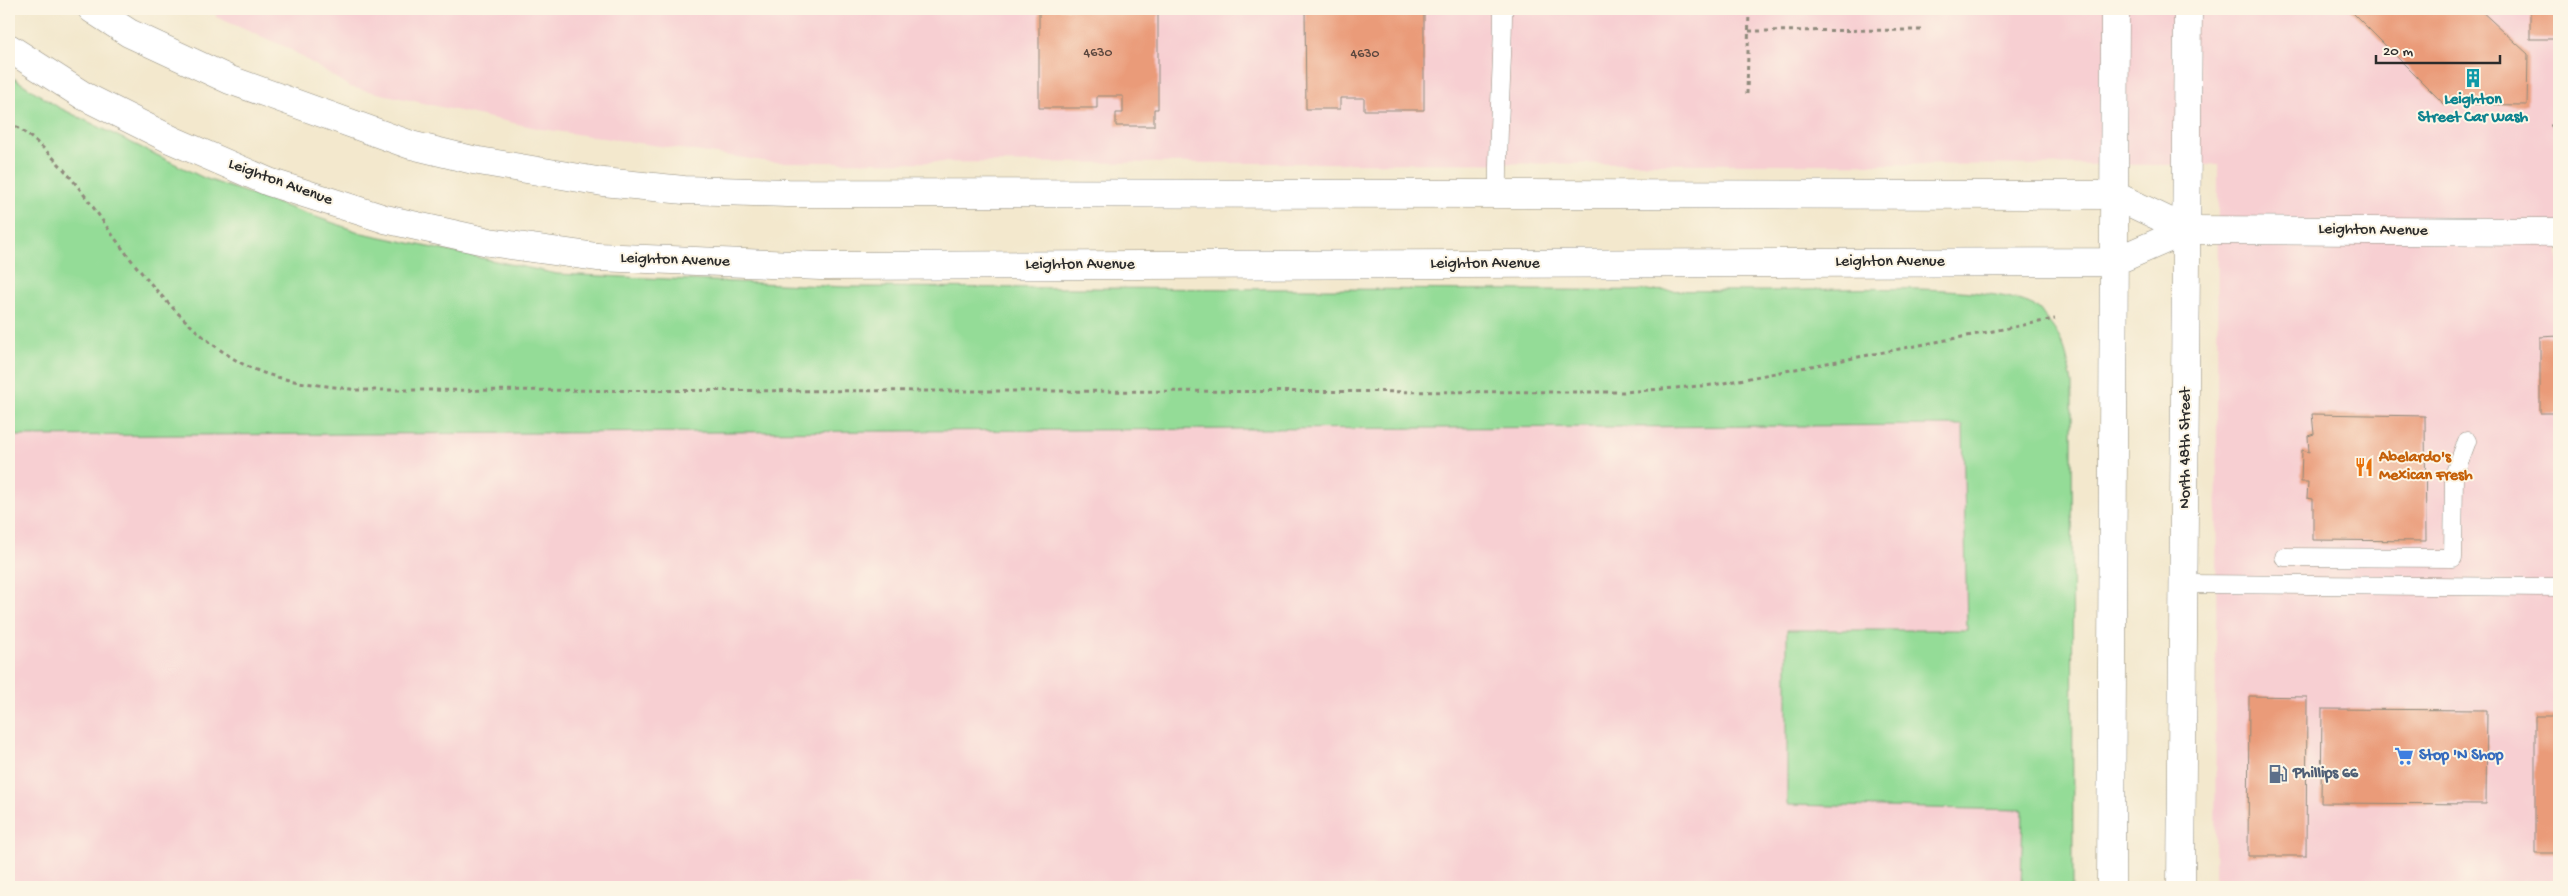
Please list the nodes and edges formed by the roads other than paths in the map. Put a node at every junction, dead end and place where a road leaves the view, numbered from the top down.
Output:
1 (92, 9) edge
2 (1503, 9) edge
3 (2115, 9) edge
4 (2188, 9) edge
5 (9, 48) edge
6 (1498, 193) junction
7 (2114, 196) junction
8 (2188, 230) junction
9 (2559, 232) edge
10 (2113, 262) junction
11 (2467, 441) dead end
12 (2284, 557) dead end
13 (2185, 584) junction
14 (2559, 587) edge
15 (2111, 887) edge
16 (2181, 887) edge

1 - 6 main road, Leighton Avenue
2 - 6 lane
3 - 7 main road
4 - 8 main road, North 48th Street
5 - 10 main road, Leighton Avenue
6 - 7 main road, Leighton Avenue
7 - 8 main road, Leighton Avenue
7 - 10 main road
8 - 9 main road, Leighton Avenue
8 - 10 main road, Leighton Avenue
8 - 13 main road, North 48th Street
10 - 15 main road
11 - 12 lane
13 - 14 lane
13 - 16 main road, North 48th Street

